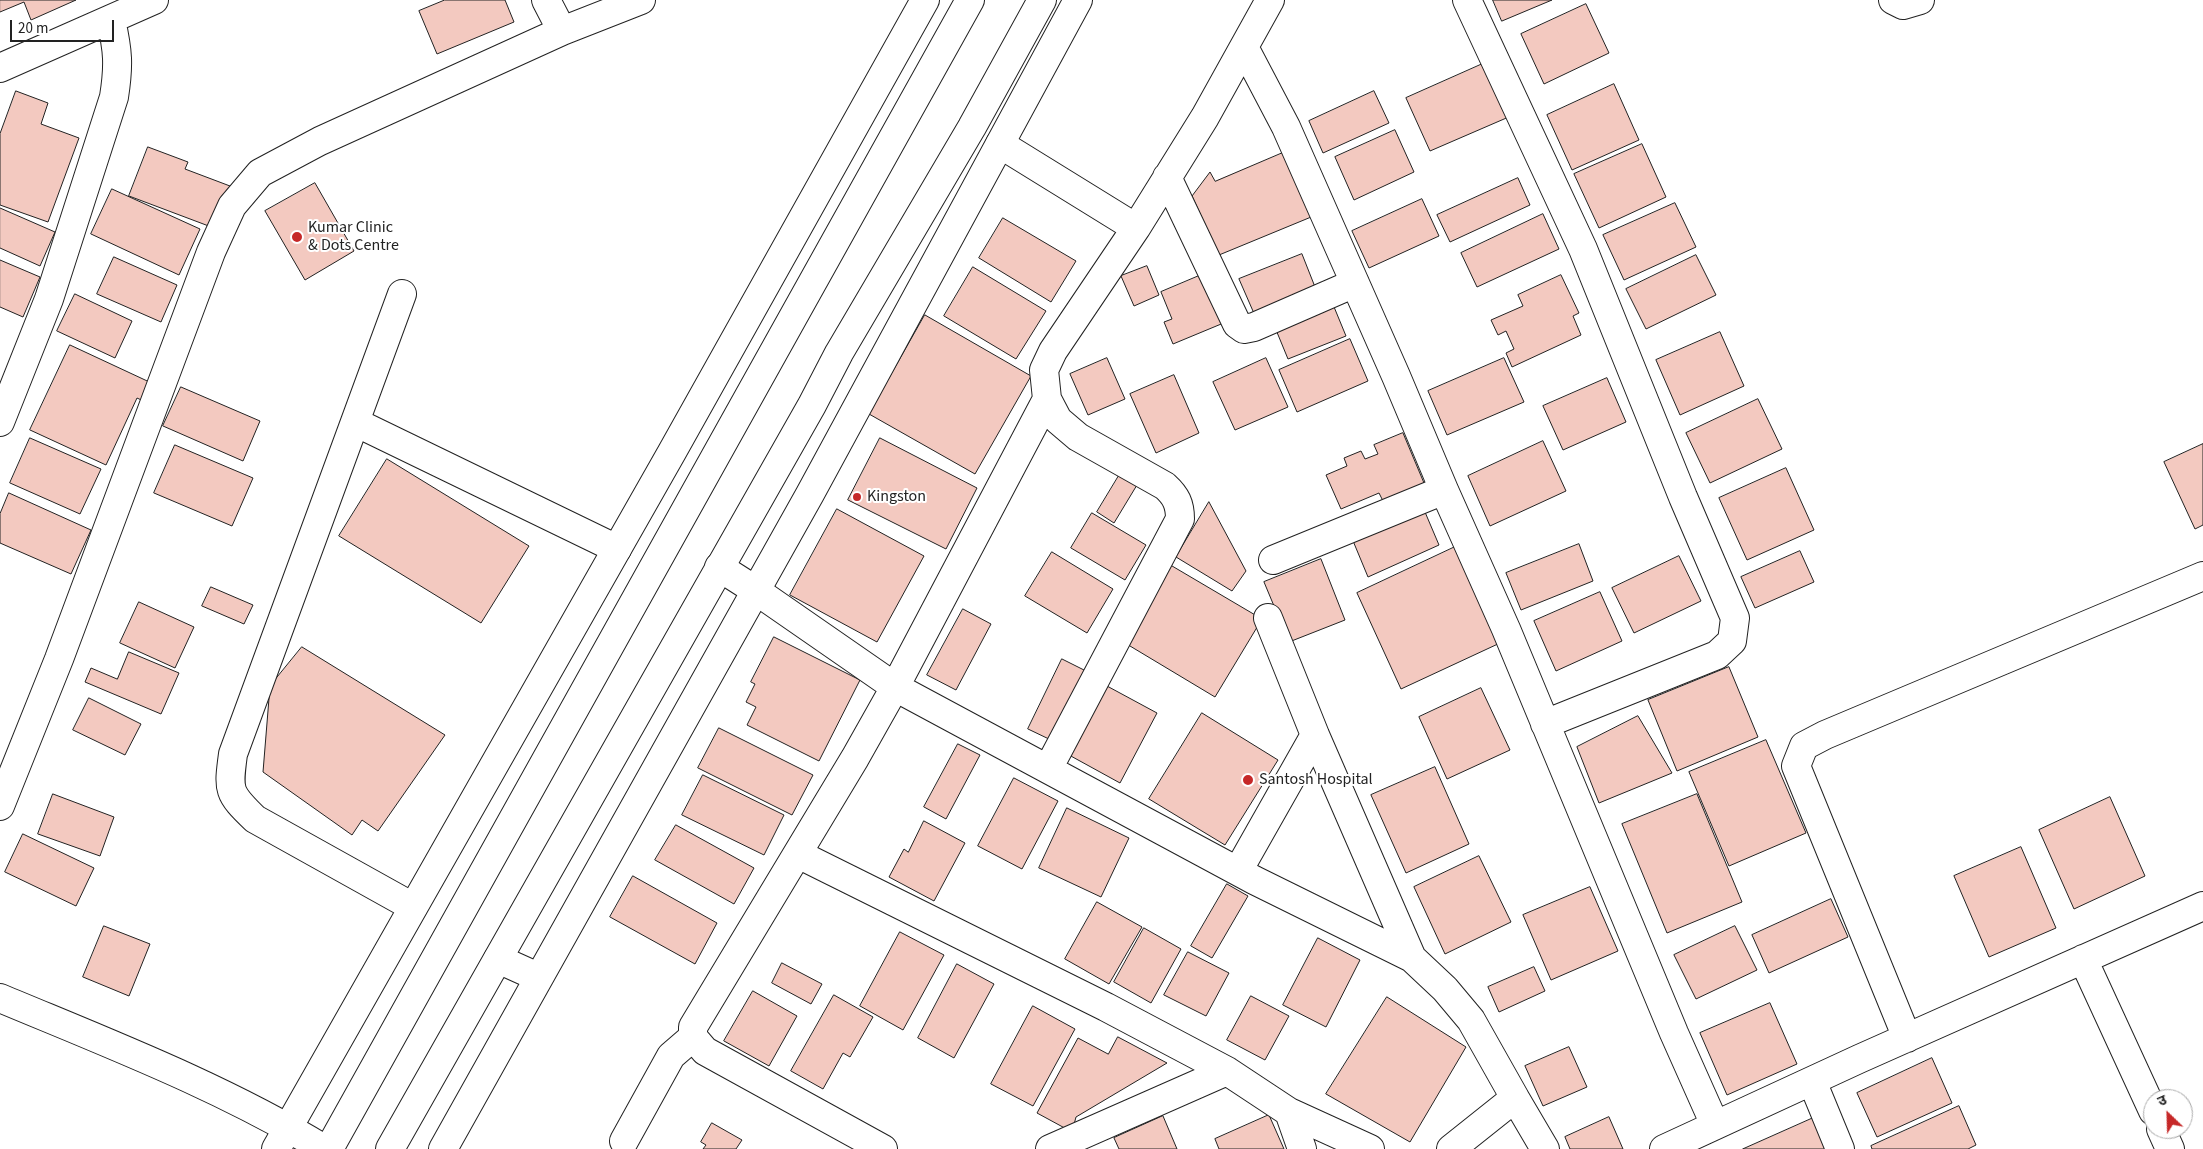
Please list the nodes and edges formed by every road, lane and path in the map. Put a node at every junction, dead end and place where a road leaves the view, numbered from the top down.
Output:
1 (154, 0) edge
2 (546, 0) edge
3 (641, 0) edge
4 (925, 0) edge
5 (970, 0) edge
6 (1042, 0) edge
7 (1078, 0) edge
8 (1270, 0) edge
9 (1467, 0) edge
10 (1894, 0) edge
11 (1920, 0) edge
12 (111, 20) junction
13 (562, 31) junction
14 (1244, 47) junction
15 (0, 68) edge
16 (1000, 144) junction
17 (1167, 177) junction
18 (1136, 228) junction
19 (1355, 283) junction
20 (402, 294) dead end
21 (1047, 399) junction
22 (0, 422) edge
23 (355, 422) junction
24 (1444, 490) junction
25 (617, 549) junction
26 (1273, 560) dead end
27 (719, 567) junction
28 (2203, 576) edge
29 (756, 590) junction
30 (1268, 618) dead end
31 (895, 687) junction
32 (1545, 724) junction
33 (1314, 735) junction
34 (1048, 769) junction
35 (0, 806) edge
36 (798, 854) junction
37 (1238, 871) junction
38 (2203, 906) edge
39 (413, 907) junction
40 (1412, 958) junction
41 (498, 959) junction
42 (2083, 959) junction
43 (538, 977) junction
44 (0, 998) edge
45 (693, 1037) junction
46 (1907, 1038) junction
47 (1227, 1071) junction
48 (1812, 1081) junction
49 (2143, 1089) edge
50 (1515, 1098) junction
51 (1289, 1112) junction
52 (1715, 1125) junction
53 (282, 1138) edge
54 (624, 1141) dead end
55 (324, 1149) edge
56 (329, 1149) edge
57 (390, 1149) edge
58 (443, 1149) edge
59 (883, 1149) edge
60 (1050, 1149) edge
61 (1302, 1149) edge
62 (1370, 1149) edge
63 (1451, 1149) edge
64 (1545, 1149) edge
65 (1664, 1149) edge
66 (1840, 1149) edge

1 - 12 main road
2 - 13 main road
3 - 13 main road
4 - 25 main road
5 - 56 main road
6 - 27 main road
7 - 16 main road
8 - 14 main road
9 - 32 main road
10 - 11 main road
12 - 15 main road
12 - 22 main road
13 - 35 main road
14 - 17 main road
14 - 19 main road
16 - 18 main road
16 - 29 main road
17 - 18 main road
17 - 19 main road
18 - 21 main road
19 - 24 main road
20 - 23 main road
21 - 31 main road
21 - 34 main road
23 - 25 main road
23 - 39 main road
24 - 26 main road
24 - 32 main road
25 - 39 main road
27 - 29 main road
27 - 41 main road
28 - 46 main road
29 - 31 main road
29 - 43 main road
30 - 33 main road
31 - 34 main road
31 - 36 main road
32 - 52 main road
33 - 37 main road
33 - 40 main road
34 - 37 main road
36 - 45 main road
36 - 47 main road
37 - 40 main road
38 - 42 main road
39 - 53 main road
40 - 50 main road
41 - 43 main road
41 - 57 main road
42 - 46 main road
42 - 49 main road
43 - 58 main road
44 - 53 main road
45 - 54 main road
45 - 59 main road
46 - 48 main road
47 - 51 main road
47 - 60 main road
48 - 52 main road
48 - 66 main road
50 - 63 main road
50 - 64 main road
51 - 61 main road
51 - 62 main road
52 - 65 main road
53 - 55 main road

